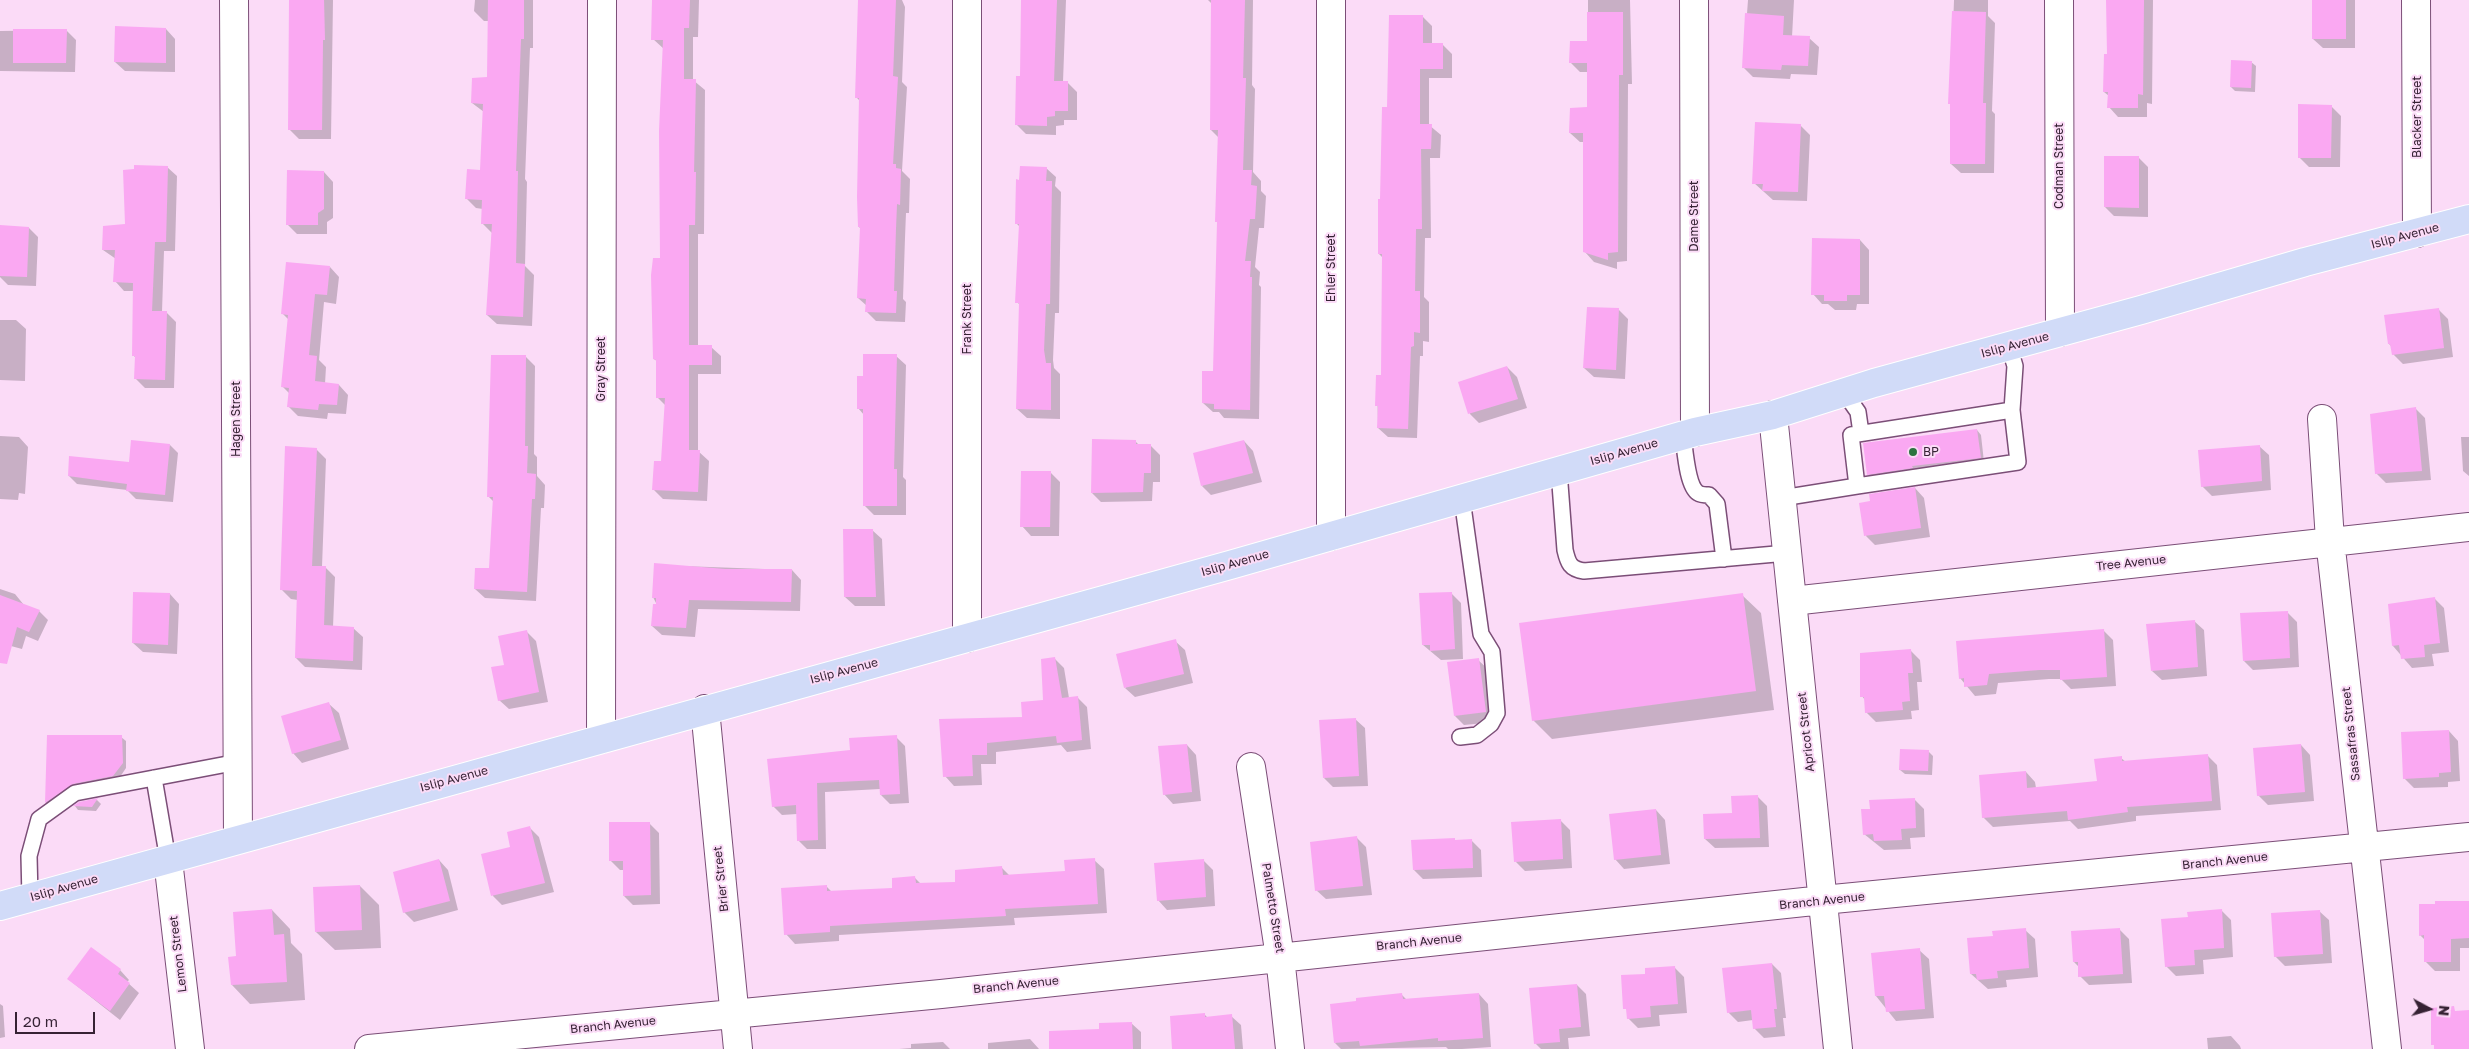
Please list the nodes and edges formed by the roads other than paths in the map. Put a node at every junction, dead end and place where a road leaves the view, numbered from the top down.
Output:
1 (234, 0) edge
2 (602, 0) edge
3 (967, 0) edge
4 (1331, 0) edge
5 (1694, 0) edge
6 (2059, 0) edge
7 (2416, 0) edge
8 (2469, 219) edge
9 (2418, 233) junction
10 (2060, 332) junction
11 (2009, 346) junction
12 (1844, 392) junction
13 (2012, 410) junction
14 (1773, 415) junction
15 (2322, 419) dead end
16 (1862, 433) junction
17 (1689, 434) junction
18 (1559, 471) junction
19 (1857, 486) junction
20 (1782, 498) junction
21 (1462, 499) junction
22 (2469, 527) edge
23 (1331, 536) junction
24 (2330, 540) junction
25 (1787, 553) junction
26 (1724, 559) junction
27 (1792, 601) junction
28 (967, 638) junction
29 (704, 709) junction
30 (1460, 737) dead end
31 (601, 739) junction
32 (238, 762) junction
33 (1251, 767) dead end
34 (154, 778) junction
35 (2469, 837) edge
36 (238, 838) junction
37 (2364, 848) junction
38 (168, 860) junction
39 (30, 898) junction
40 (1822, 900) junction
41 (0, 906) edge
42 (1280, 957) junction
43 (734, 1014) junction
44 (190, 1049) edge
45 (369, 1049) edge
46 (738, 1049) edge
47 (1290, 1049) edge
48 (1838, 1049) edge
49 (2387, 1049) edge

1 - 32 street, Hagen Street
2 - 31 street, Gray Street
3 - 28 street, Frank Street
4 - 23 street, Ehler Street
5 - 17 street, Dame Street
6 - 10 street, Codman Street
7 - 9 street, Blacker Street
8 - 9 main road, Islip Avenue
9 - 10 main road, Islip Avenue
10 - 11 main road, Islip Avenue
11 - 12 main road, Islip Avenue
11 - 13 lane
12 - 14 main road, Islip Avenue
12 - 16 lane
13 - 16 lane
13 - 19 lane
14 - 17 main road, Islip Avenue
14 - 20 street, Apricot Street
15 - 24 street, Sassafras Street
16 - 19 lane
17 - 18 main road, Islip Avenue
17 - 26 lane
18 - 21 main road, Islip Avenue
18 - 26 lane
19 - 20 lane
20 - 25 street, Apricot Street
21 - 23 main road, Islip Avenue
21 - 30 lane
22 - 24 street, Tree Avenue
23 - 28 main road, Islip Avenue
24 - 27 street, Tree Avenue
24 - 37 street, Sassafras Street
25 - 26 lane
25 - 27 street, Apricot Street
27 - 40 street, Apricot Street
28 - 29 main road, Islip Avenue
29 - 31 main road, Islip Avenue
29 - 43 street, Brier Street
31 - 36 main road, Islip Avenue
32 - 34 lane
32 - 36 street, Hagen Street
33 - 42 street, Palmetto Street
34 - 38 lane
34 - 39 lane
35 - 37 street, Branch Avenue
36 - 38 main road, Islip Avenue
37 - 40 street, Branch Avenue
37 - 49 street, Sassafras Street
38 - 39 main road, Islip Avenue
38 - 44 street, Lemon Street
39 - 41 main road, Islip Avenue
40 - 42 street, Branch Avenue
40 - 48 street, Apricot Street
42 - 43 street, Branch Avenue
42 - 47 street, Palmetto Street
43 - 45 street, Branch Avenue
43 - 46 street, Brier Street

